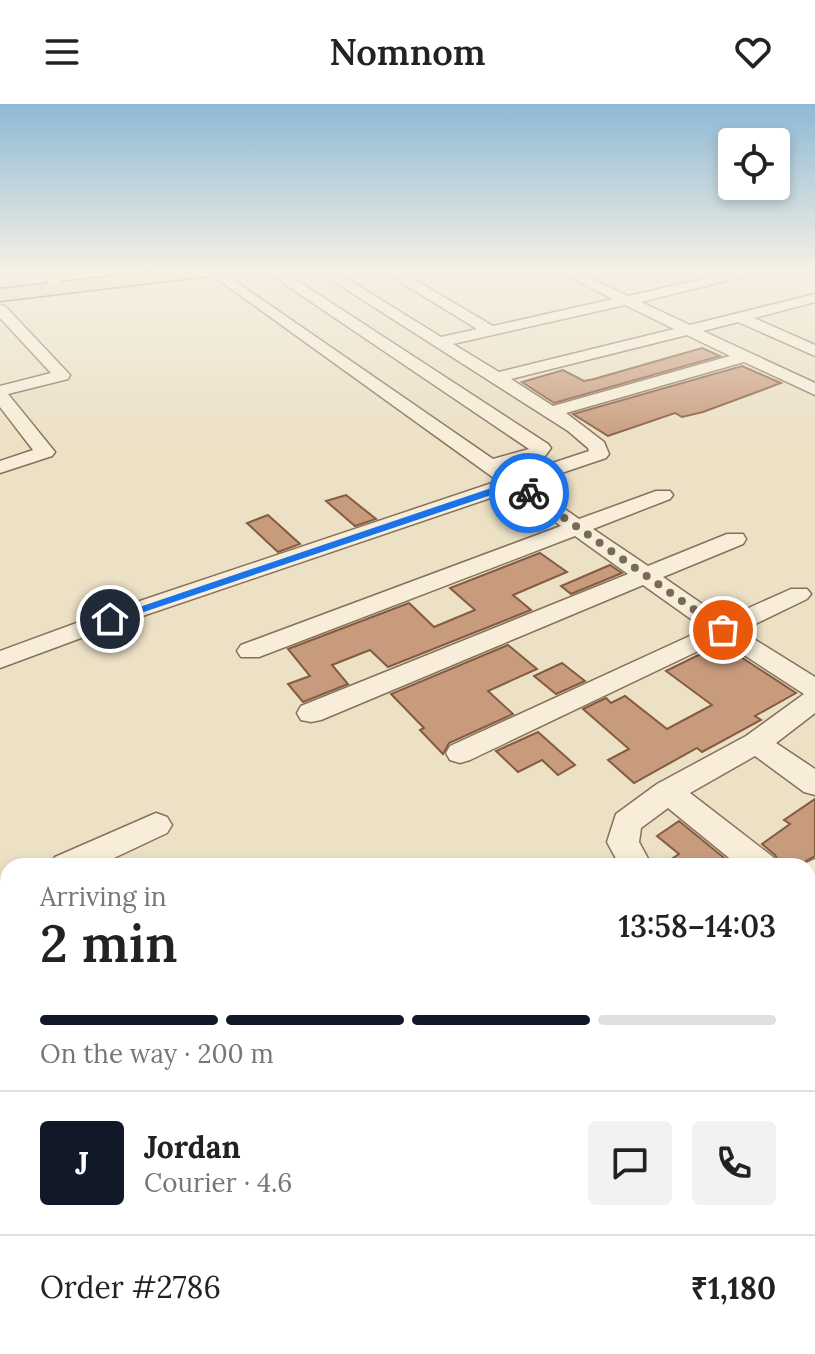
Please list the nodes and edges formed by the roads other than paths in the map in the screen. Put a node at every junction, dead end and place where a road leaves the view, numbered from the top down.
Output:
1 (18, 328) edge
2 (296, 328) edge
3 (360, 328) edge
4 (418, 328) edge
5 (682, 328) edge
6 (697, 328) edge
7 (764, 328) edge
8 (498, 329) edge
9 (687, 331) junction
10 (815, 331) edge
11 (786, 338) junction
12 (440, 342) junction
13 (815, 351) edge
14 (744, 357) junction
15 (478, 366) junction
16 (436, 378) junction
17 (496, 378) junction
18 (815, 390) edge
19 (0, 393) edge
20 (551, 412) junction
21 (9, 421) edge
22 (491, 466) junction
23 (0, 467) edge
24 (516, 483) junction
25 (663, 495) dead end
26 (580, 529) junction
27 (735, 539) dead end
28 (648, 577) junction
29 (799, 594) dead end
30 (723, 630) junction
31 (250, 651) dead end
32 (0, 660) edge
33 (815, 689) edge
34 (815, 699) edge
35 (311, 713) dead end
36 (756, 743) junction
37 (460, 753) dead end
38 (815, 784) edge
39 (668, 792) junction
40 (156, 825) dead end
41 (84, 858) edge
42 (632, 858) edge
43 (752, 858) edge

1 - 19 street
2 - 22 street
3 - 16 street
4 - 12 street
5 - 9 street
6 - 9 street
7 - 11 street
8 - 12 street
9 - 14 street
9 - 17 street
10 - 11 street
11 - 13 street
12 - 15 street
14 - 18 street
14 - 20 street
15 - 16 street
15 - 17 street
16 - 22 street
17 - 20 street
19 - 21 street
20 - 24 street
21 - 23 street
22 - 24 street
24 - 26 street
24 - 32 street
25 - 26 street
26 - 28 street
26 - 31 street
27 - 28 street
28 - 30 street
28 - 35 street
29 - 30 street
30 - 33 street
30 - 37 street
34 - 36 street
36 - 38 street
36 - 39 street
39 - 42 street
39 - 43 street
40 - 41 street

